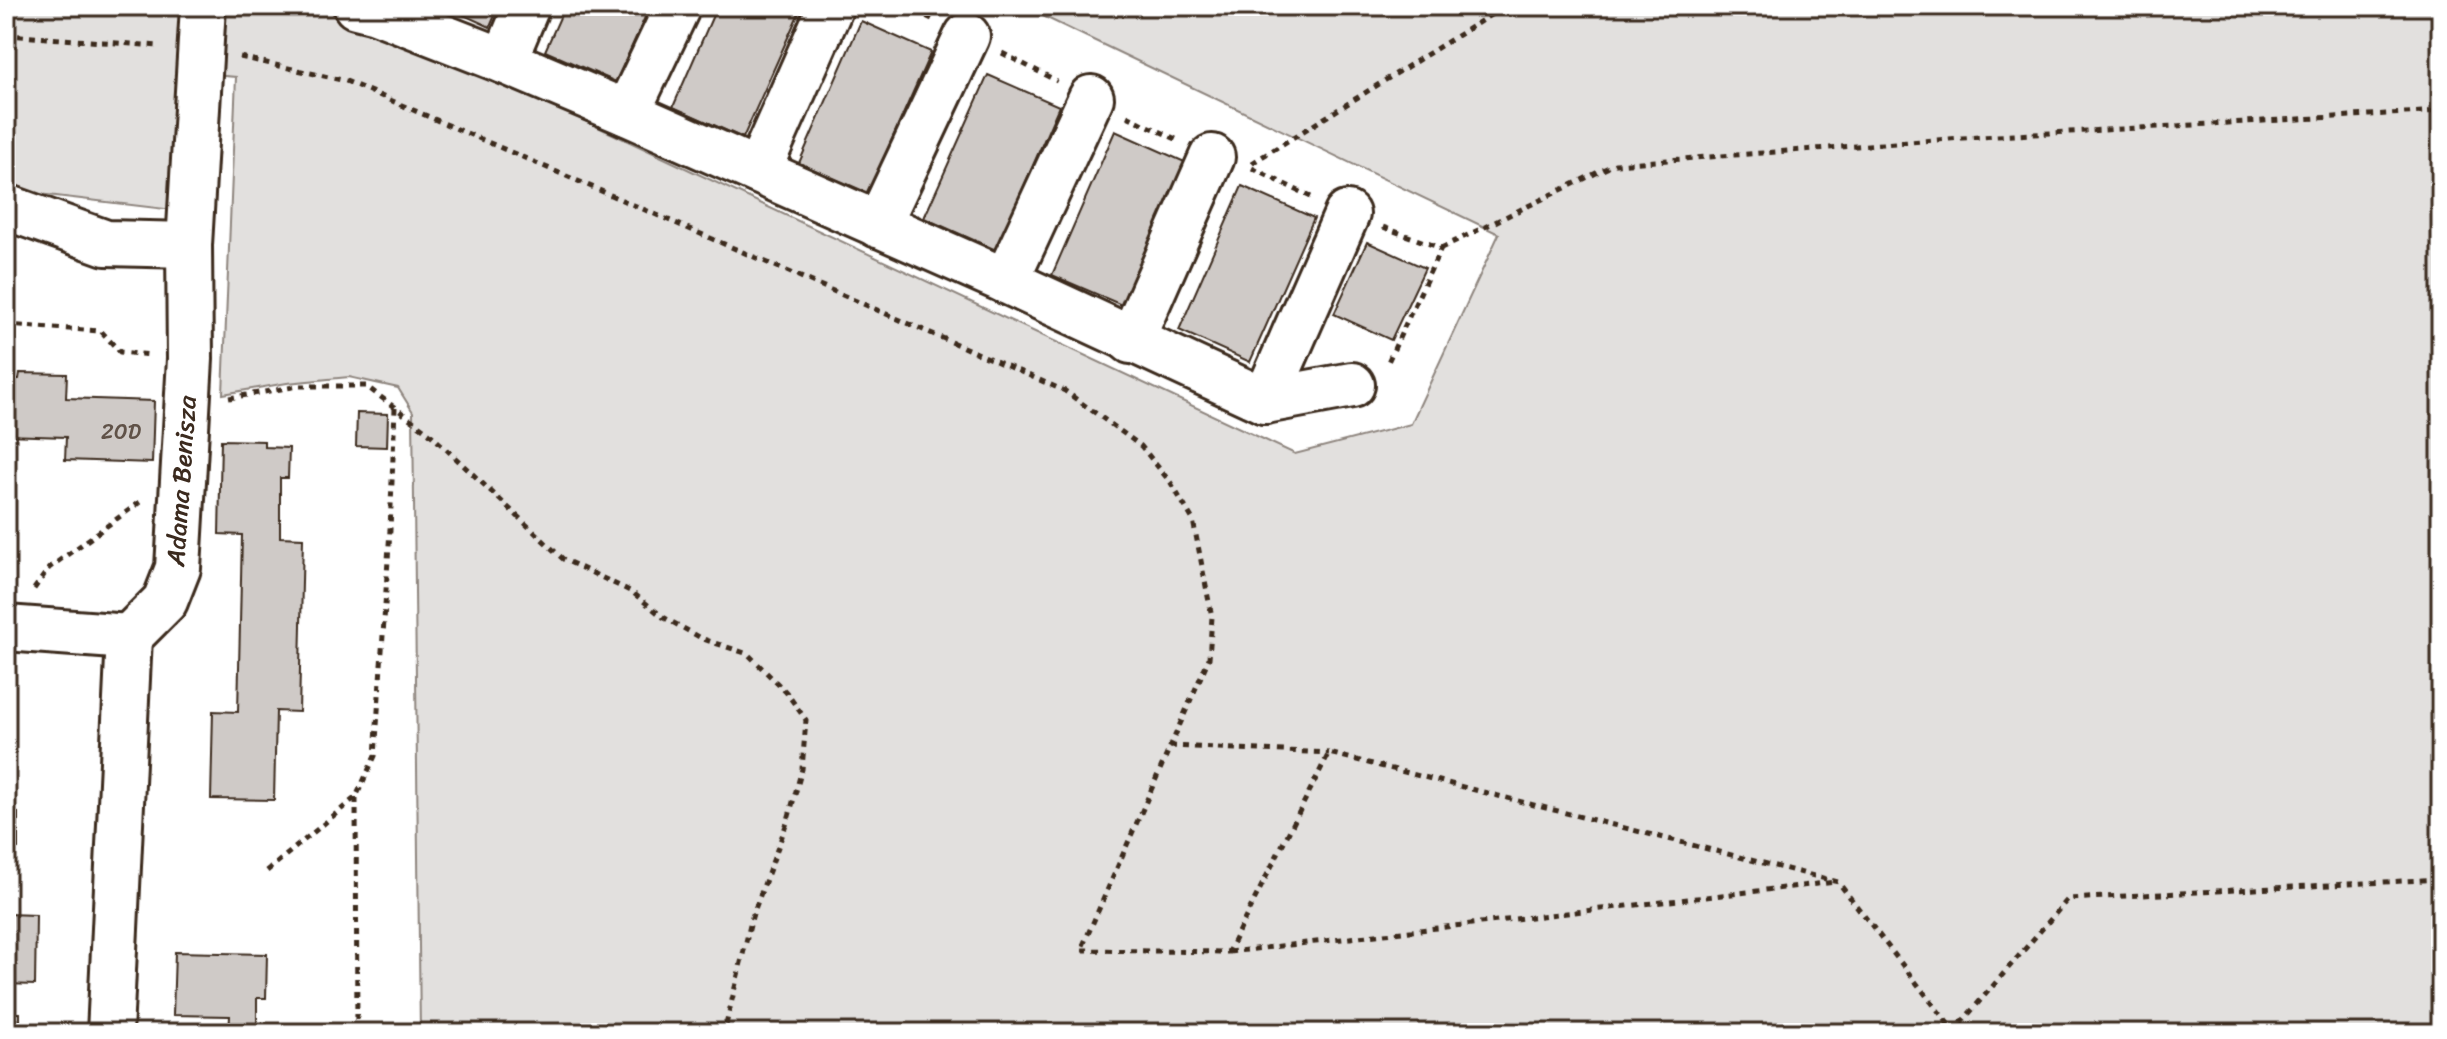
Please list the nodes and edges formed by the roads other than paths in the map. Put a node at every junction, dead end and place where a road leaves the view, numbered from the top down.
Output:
1 (203, 6) edge
2 (527, 6) edge
3 (678, 6) edge
4 (831, 6) edge
5 (370, 8) edge
6 (967, 36) dead end
7 (504, 61) junction
8 (1091, 98) dead end
9 (627, 113) junction
10 (1230, 162) road end
11 (758, 171) junction
12 (6, 207) edge
13 (1347, 214) dead end
14 (878, 225) junction
15 (189, 245) junction
16 (1006, 281) junction
17 (1131, 341) junction
18 (1352, 385) dead end
19 (1265, 401) junction
20 (6, 628) edge
21 (129, 637) junction
22 (110, 1033) edge

1 - 15 street, Adama Benisza
2 - 7 street
3 - 9 street
4 - 11 street
5 - 7 street
6 - 14 street
7 - 9 street
8 - 16 street
9 - 11 street
10 - 17 street
11 - 14 street
12 - 15 street
13 - 19 street
14 - 16 street
15 - 21 street, Adama Benisza
16 - 17 street
17 - 19 street
18 - 19 street
20 - 21 street
21 - 22 street

